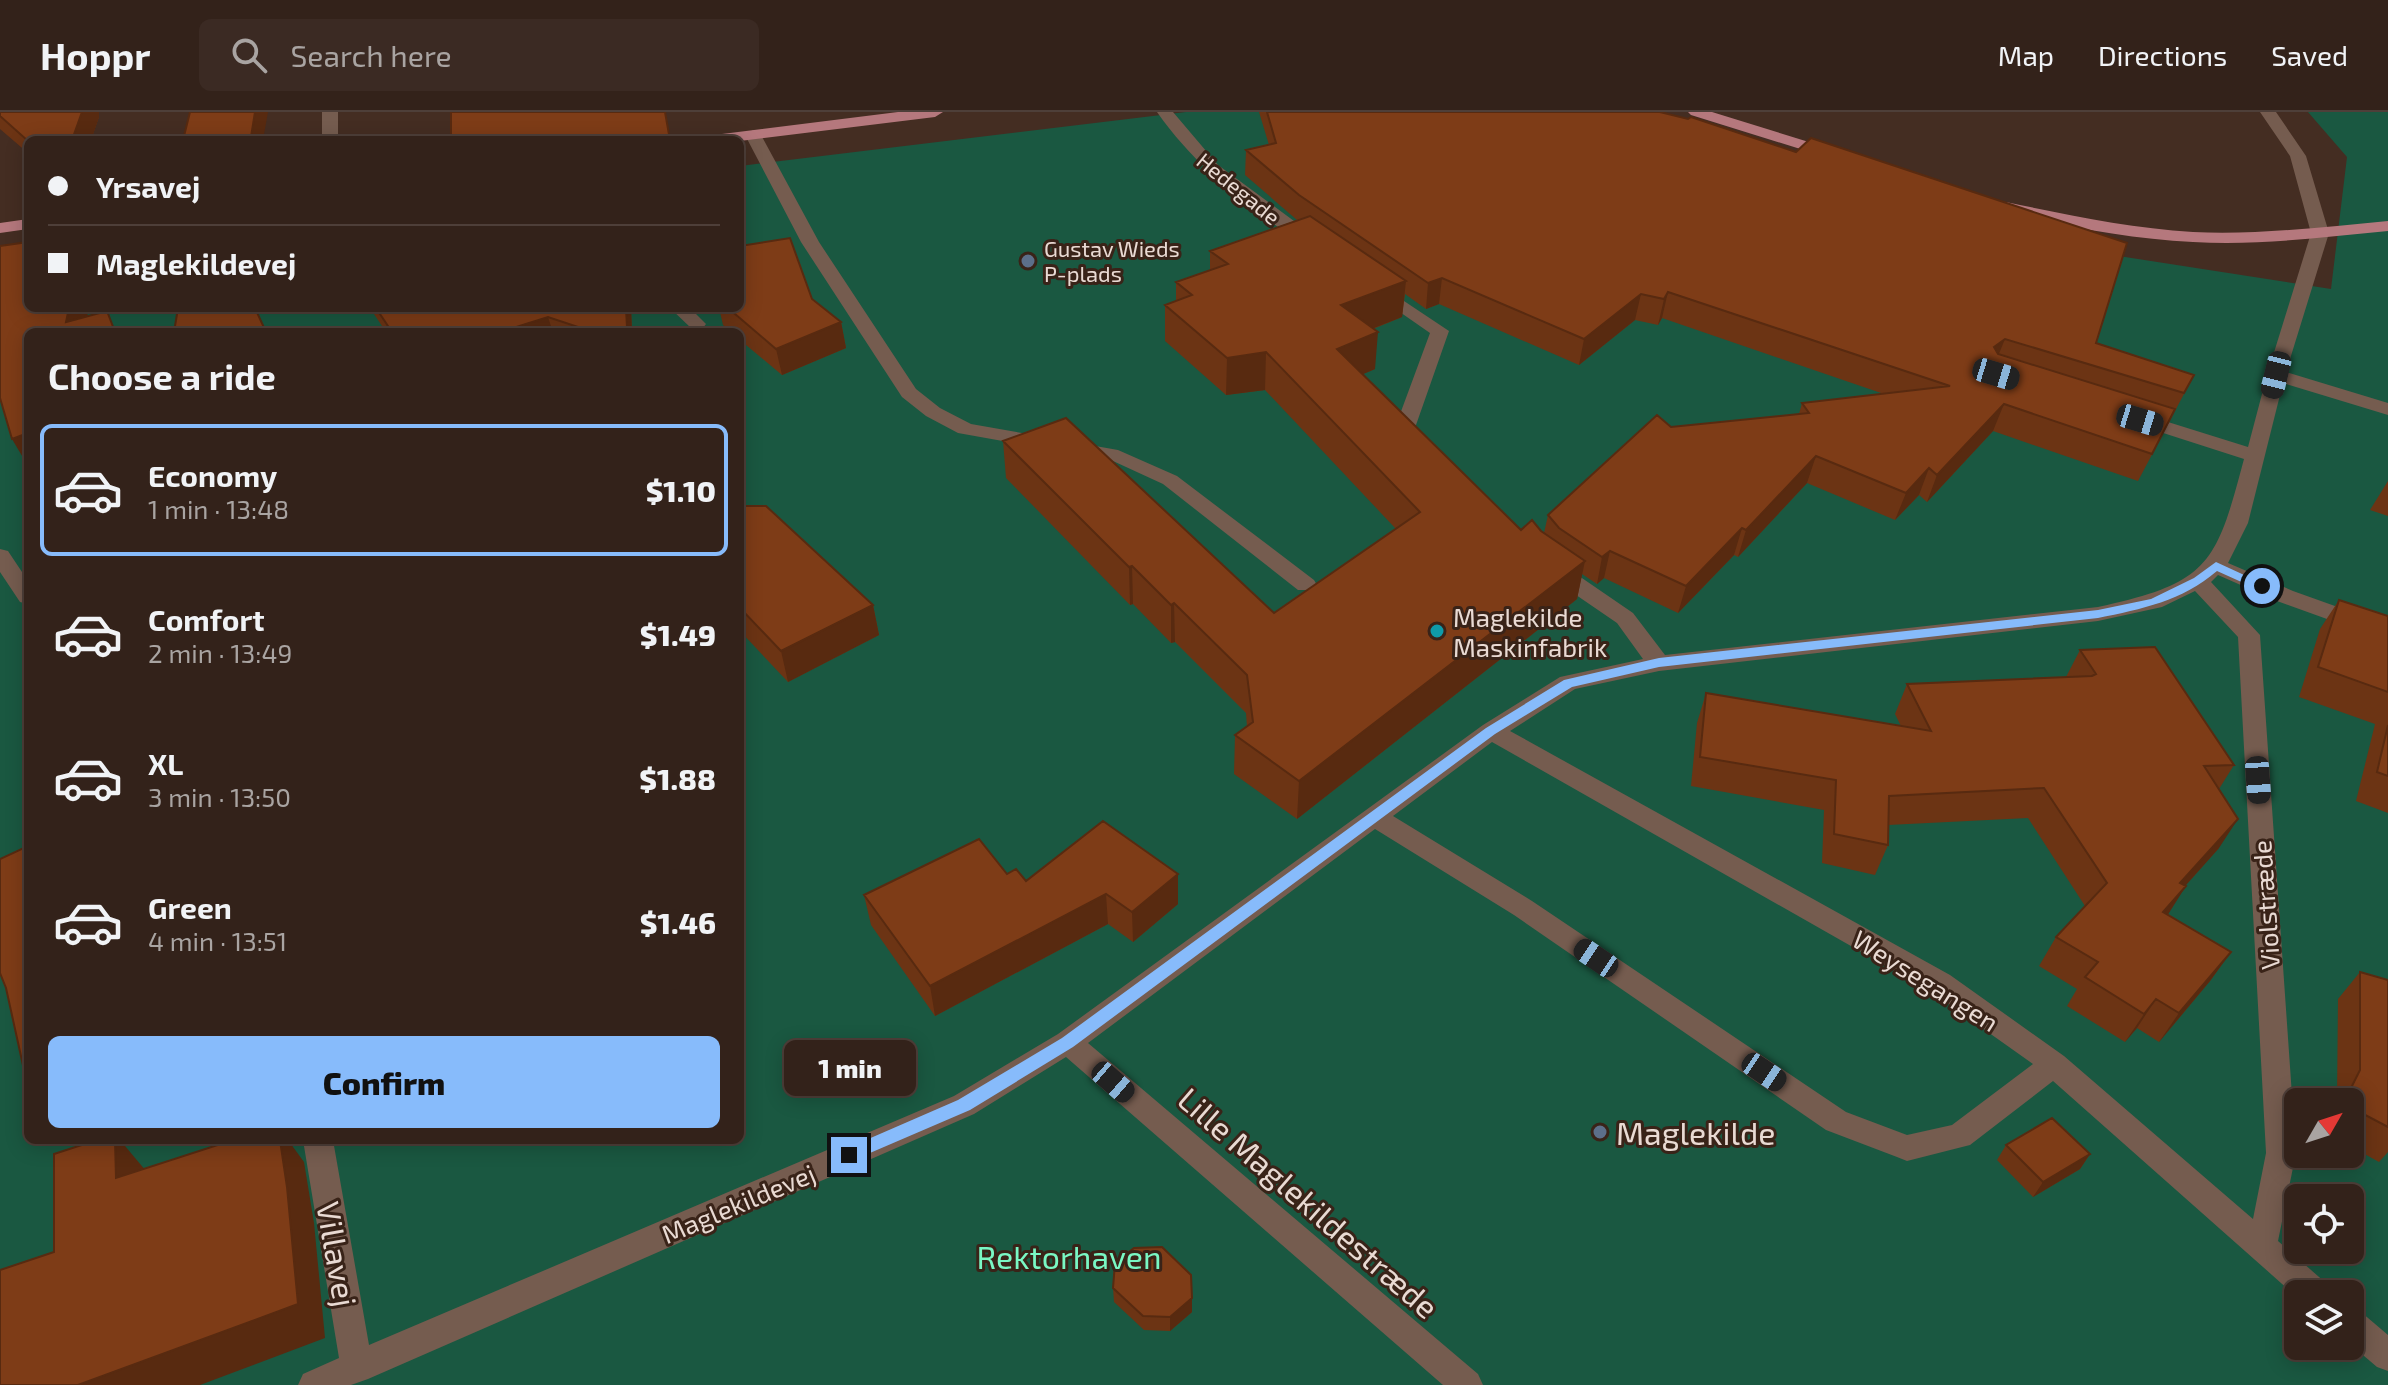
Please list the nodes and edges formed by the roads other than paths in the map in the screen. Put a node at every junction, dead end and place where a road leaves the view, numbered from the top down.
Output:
1 (330, 112) edge
2 (935, 112) edge
3 (1165, 112) edge
4 (1696, 112) edge
5 (2268, 112) edge
6 (753, 135) junction
7 (330, 136) edge
8 (744, 136) edge
9 (1844, 158) edge
10 (1986, 202) edge
11 (24, 225) edge
12 (2388, 226) edge
13 (0, 228) edge
14 (2320, 233) junction
15 (1324, 251) edge
16 (1363, 278) edge
17 (684, 312) edge
18 (697, 324) dead end
19 (2276, 375) junction
20 (2388, 409) edge
21 (2118, 413) edge
22 (1406, 425) edge
23 (2255, 456) junction
24 (1535, 552) edge
25 (2, 559) edge
26 (2207, 573) junction
27 (1306, 585) dead end
28 (24, 591) edge
29 (2388, 633) edge
30 (1659, 663) junction
31 (1491, 731) junction
32 (1373, 816) junction
33 (1068, 1042) junction
34 (2054, 1064) junction
35 (319, 1144) edge
36 (2262, 1247) junction
37 (2300, 1280) edge
38 (2364, 1335) edge
39 (2388, 1356) edge
40 (357, 1368) junction
41 (314, 1385) edge
42 (1467, 1385) edge

1 - 7 street
2 - 6 main road
3 - 15 street, Hedegade
4 - 9 main road
5 - 14 street
6 - 8 main road
6 - 27 street
10 - 14 main road
11 - 13 main road
12 - 14 main road
14 - 19 street
16 - 22 street
17 - 18 street
19 - 20 street
19 - 23 street
21 - 23 street
23 - 26 street
24 - 30 street
25 - 28 street
26 - 29 street
26 - 30 street, Maglekildevej
26 - 36 street, Violstræde
30 - 31 street, Maglekildevej
31 - 32 street, Maglekildevej
31 - 34 street, Weysegangen
32 - 33 street, Maglekildevej
32 - 34 street
33 - 40 street, Maglekildevej
33 - 42 street, Lille Maglekildestræde
34 - 36 street, Weysegangen
35 - 40 street, Villavej
36 - 37 street, Weysegangen
38 - 39 street
40 - 41 street, Maglekildevej

